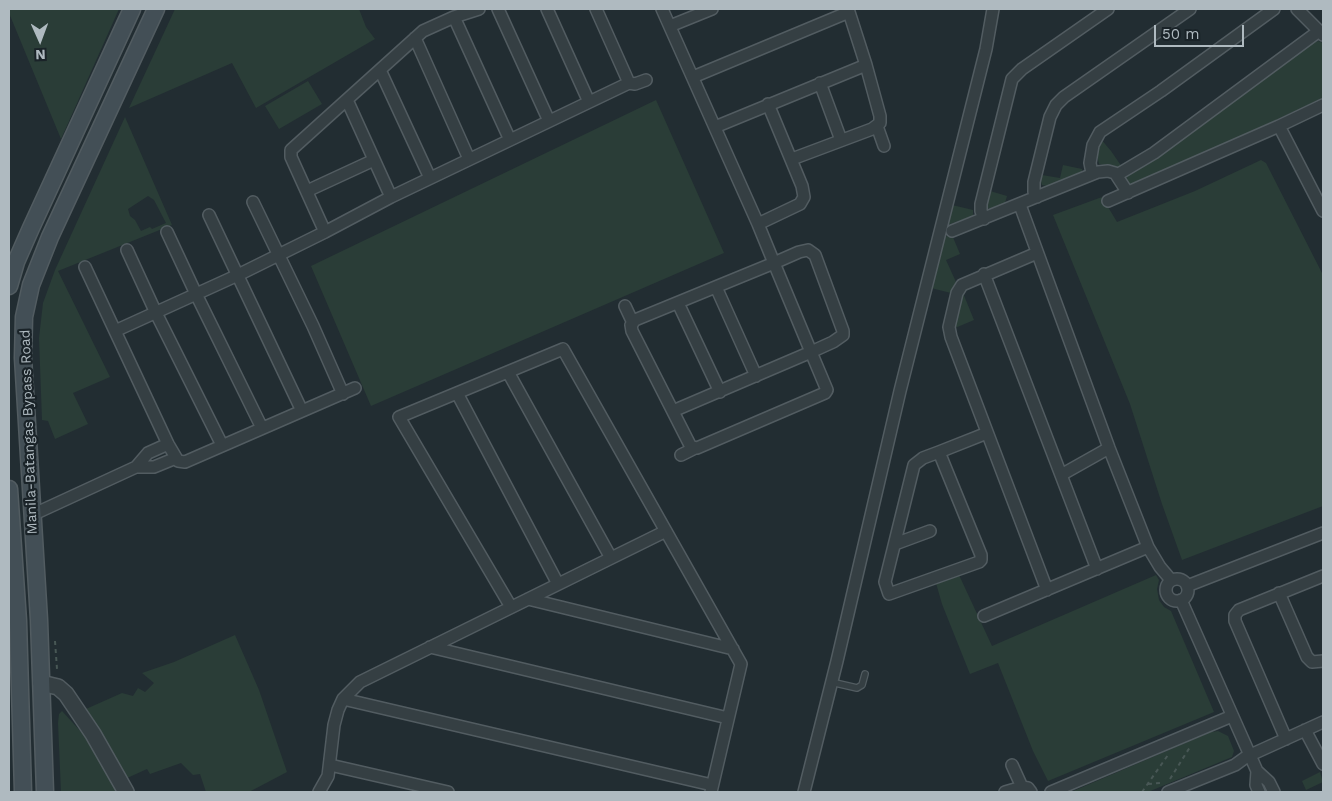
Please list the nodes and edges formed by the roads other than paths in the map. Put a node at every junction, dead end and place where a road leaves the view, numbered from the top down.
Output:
1 (132, 9) edge
2 (156, 9) edge
3 (479, 9) edge
4 (498, 9) edge
5 (547, 9) edge
6 (596, 9) edge
7 (662, 9) edge
8 (712, 9) edge
9 (993, 9) edge
10 (1108, 9) edge
11 (1190, 9) edge
12 (1274, 9) edge
13 (1297, 9) edge
14 (848, 10) edge
15 (454, 17) junction
16 (670, 26) junction
17 (1321, 33) edge
18 (415, 38) junction
19 (866, 65) junction
20 (380, 70) junction
21 (693, 77) junction
22 (646, 80) dead end
23 (629, 83) junction
24 (820, 83) junction
25 (347, 100) junction
26 (589, 102) junction
27 (768, 104) junction
28 (1323, 105) edge
29 (550, 121) junction
30 (878, 126) junction
31 (1279, 126) junction
32 (715, 127) junction
33 (510, 140) junction
34 (841, 140) junction
35 (884, 146) dead end
36 (469, 159) junction
37 (792, 159) junction
38 (374, 160) junction
39 (1092, 173) junction
40 (1117, 175) junction
41 (430, 178) junction
42 (307, 191) junction
43 (1128, 193) junction
44 (390, 197) junction
45 (1037, 197) junction
46 (1108, 201) dead end
47 (253, 202) dead end
48 (1020, 205) junction
49 (1323, 211) edge
50 (209, 215) dead end
51 (984, 219) junction
52 (758, 224) junction
53 (952, 231) dead end
54 (167, 232) dead end
55 (325, 232) junction
56 (127, 250) dead end
57 (1038, 253) junction
58 (279, 254) junction
59 (774, 263) junction
60 (85, 267) dead end
61 (984, 274) junction
62 (238, 275) junction
63 (9, 286) edge
64 (716, 287) junction
65 (196, 294) junction
66 (678, 303) junction
67 (625, 306) dead end
68 (156, 313) junction
69 (633, 323) junction
70 (115, 331) junction
71 (811, 352) junction
72 (508, 372) junction
73 (756, 376) junction
74 (355, 388) dead end
75 (720, 392) junction
76 (457, 393) junction
77 (343, 394) junction
78 (302, 411) junction
79 (674, 412) junction
80 (262, 428) junction
81 (987, 433) junction
82 (168, 444) junction
83 (222, 445) junction
84 (695, 448) junction
85 (1108, 448) junction
86 (939, 452) junction
87 (681, 455) dead end
88 (176, 458) junction
89 (136, 467) junction
90 (1061, 475) junction
91 (9, 490) edge
92 (32, 515) junction
93 (666, 531) junction
94 (930, 532) dead end
95 (1323, 533) edge
96 (895, 544) junction
97 (1148, 547) junction
98 (611, 558) junction
99 (1097, 569) junction
100 (1323, 576) edge
101 (1171, 580) junction
102 (558, 584) junction
103 (1187, 586) junction
104 (1047, 590) junction
105 (1279, 594) junction
106 (528, 598) junction
107 (1181, 600) junction
108 (511, 607) junction
109 (13, 615) edge
110 (984, 616) dead end
111 (430, 647) junction
112 (733, 649) junction
113 (1323, 661) edge
114 (865, 674) dead end
115 (41, 682) junction
116 (832, 682) junction
117 (343, 698) junction
118 (1232, 716) junction
119 (728, 718) junction
120 (1323, 722) edge
121 (1305, 730) junction
122 (1286, 739) junction
123 (1250, 756) junction
124 (21, 762) junction
125 (43, 763) junction
126 (1323, 764) edge
127 (330, 765) junction
128 (1012, 765) dead end
129 (1257, 771) junction
130 (712, 789) edge
131 (1027, 790) edge
132 (23, 792) edge
133 (45, 792) edge
134 (126, 792) edge
135 (319, 792) edge
136 (448, 792) edge
137 (804, 792) edge
138 (1005, 792) edge
139 (1051, 792) edge
140 (1168, 792) edge
141 (1259, 792) edge
142 (1274, 792) edge

1 - 63 main road
2 - 92 main road, Manila-Batangas Bypass Road
3 - 15 street
4 - 29 street
5 - 26 street
6 - 23 street
7 - 16 street
8 - 16 street
9 - 116 street
10 - 51 street
11 - 45 street
12 - 39 street
13 - 17 street
14 - 19 street
14 - 21 street
15 - 18 street
15 - 33 street
16 - 21 street
17 - 40 street
18 - 20 street
18 - 36 street
19 - 24 street
19 - 30 street
20 - 25 street
20 - 41 street
21 - 32 street
22 - 23 street
23 - 26 street
24 - 27 street
24 - 34 street
25 - 38 street
25 - 42 street
26 - 29 street
27 - 32 street
27 - 37 street
28 - 31 street
29 - 33 street
30 - 34 street
30 - 35 street
31 - 43 street
31 - 49 street
32 - 52 street
33 - 36 street
34 - 37 street
36 - 41 street
37 - 52 street
38 - 42 street
38 - 44 street
39 - 40 street
39 - 45 street
40 - 43 street
41 - 44 street
42 - 55 street
43 - 46 street
44 - 55 street
45 - 48 street
47 - 58 street
48 - 51 street
48 - 57 street
50 - 62 street
51 - 53 street
52 - 59 street
54 - 65 street
55 - 58 street
56 - 68 street
57 - 61 street
57 - 85 street
58 - 62 street
58 - 77 street
59 - 64 street
59 - 71 street
59 - 71 street
60 - 70 street
61 - 81 street
61 - 90 street
62 - 65 street
62 - 78 street
64 - 66 street
64 - 73 street
65 - 68 street
65 - 80 street
66 - 69 street
66 - 75 street
67 - 69 street
68 - 70 street
68 - 83 street
69 - 79 street
70 - 82 street
71 - 73 street
71 - 84 street
72 - 76 street
72 - 93 street
72 - 98 street
73 - 75 street
74 - 77 street
75 - 79 street
76 - 102 street
76 - 108 street
77 - 78 street
78 - 80 street
79 - 84 street
80 - 83 street
81 - 86 street
81 - 104 street
82 - 88 street
82 - 89 street
83 - 88 street
84 - 87 street
85 - 90 street
85 - 97 street
86 - 96 street
86 - 96 street
88 - 89 street
89 - 92 street
90 - 99 street
91 - 109 main road, Manila-Batangas Bypass Road
92 - 115 main road, Manila-Batangas Bypass Road
93 - 98 street
93 - 112 street
94 - 96 street
95 - 103 street
97 - 99 street
97 - 101 street
98 - 102 street
99 - 104 street
100 - 105 street
101 - 103 street
101 - 107 street
102 - 106 street
103 - 107 street
104 - 110 street
105 - 113 street
105 - 122 street
106 - 108 street
106 - 112 street
107 - 118 street
108 - 111 street
109 - 124 main road, Manila-Batangas Bypass Road
111 - 117 street
111 - 119 street
112 - 119 street
114 - 116 lane
115 - 125 main road, Manila-Batangas Bypass Road
115 - 134 street
116 - 137 street
117 - 127 street
117 - 130 street
118 - 123 street
118 - 139 street
119 - 130 street
120 - 121 street
121 - 122 street
121 - 126 street
122 - 123 street
123 - 129 street
123 - 140 street
124 - 125 main road
124 - 132 main road, Manila-Batangas Bypass Road
125 - 133 main road, Manila-Batangas Bypass Road
127 - 135 street
127 - 136 street
128 - 131 street
129 - 141 street
129 - 142 street
131 - 138 street

